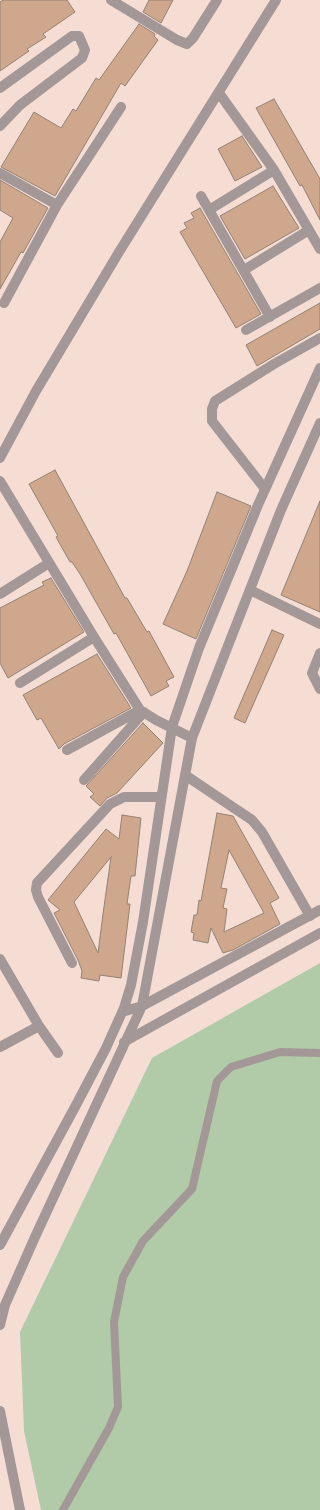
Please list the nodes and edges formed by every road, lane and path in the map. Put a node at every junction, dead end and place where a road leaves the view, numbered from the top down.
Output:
1 (111, 0) edge
2 (217, 0) edge
3 (276, 0) edge
4 (122, 3) edge
5 (0, 88) edge
6 (219, 93) junction
7 (121, 107) dead end
8 (0, 126) edge
9 (274, 170) junction
10 (0, 173) edge
11 (201, 196) dead end
12 (57, 206) junction
13 (208, 210) junction
14 (309, 230) junction
15 (320, 249) edge
16 (244, 270) junction
17 (320, 288) edge
18 (4, 303) dead end
19 (270, 317) junction
20 (246, 330) dead end
21 (320, 338) edge
22 (320, 368) edge
23 (320, 423) edge
24 (0, 458) edge
25 (0, 481) edge
26 (265, 489) junction
27 (49, 563) junction
28 (250, 590) junction
29 (0, 594) edge
30 (320, 624) edge
31 (94, 638) junction
32 (320, 653) edge
33 (316, 671) edge
34 (20, 683) dead end
35 (320, 689) edge
36 (142, 711) junction
37 (172, 727) junction
38 (192, 738) junction
39 (67, 750) dead end
40 (185, 775) junction
41 (84, 780) dead end
42 (162, 797) junction
43 (320, 910) edge
44 (310, 916) junction
45 (320, 933) edge
46 (0, 960) edge
47 (72, 963) dead end
48 (142, 1006) junction
49 (122, 1012) junction
50 (39, 1026) junction
51 (126, 1042) junction
52 (0, 1046) edge
53 (106, 1048) junction
54 (58, 1053) dead end
55 (320, 1053) edge
56 (0, 1245) edge
57 (0, 1325) edge
58 (0, 1412) edge
59 (20, 1510) edge
60 (63, 1510) edge

1 - 4 street
2 - 4 street
3 - 6 street
5 - 8 street
6 - 9 street
6 - 24 street
7 - 12 street
9 - 13 street
9 - 14 street
10 - 12 street
11 - 13 street
12 - 18 street
13 - 16 street
14 - 15 street
14 - 16 street
16 - 19 street
17 - 19 street
19 - 20 street
21 - 26 street
22 - 26 street
23 - 28 street
25 - 27 street
26 - 37 street
27 - 29 street
27 - 31 street
28 - 30 street
28 - 38 street
31 - 34 street
31 - 36 street
32 - 33 street
33 - 35 street
36 - 37 street
36 - 39 street
36 - 41 street
37 - 38 street
37 - 42 street
38 - 40 street
40 - 44 street
40 - 48 street
42 - 47 street
42 - 49 street
43 - 44 street
44 - 48 street
45 - 51 street
46 - 50 street
48 - 49 street
48 - 51 street
49 - 53 street
50 - 52 street
50 - 54 street
51 - 53 street
51 - 57 street
53 - 56 street
55 - 60 lane
58 - 59 street

